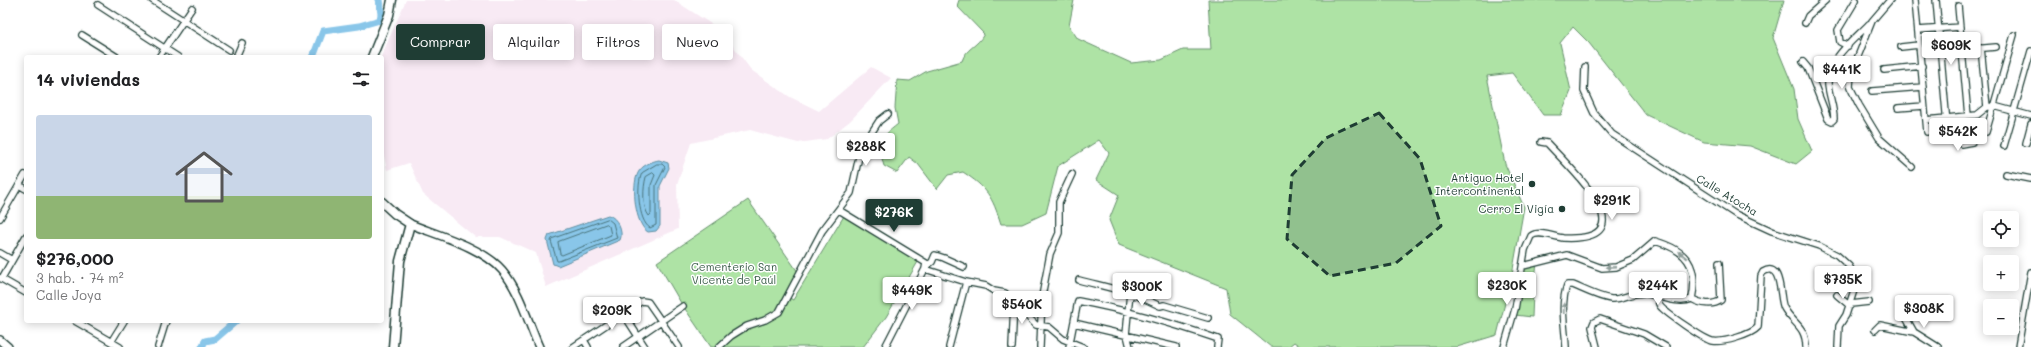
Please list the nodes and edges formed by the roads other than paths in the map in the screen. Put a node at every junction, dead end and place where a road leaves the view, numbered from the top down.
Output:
1 (152, 0) edge
2 (392, 0) edge
3 (1826, 0) edge
4 (1856, 0) edge
5 (1890, 0) edge
6 (1915, 0) edge
7 (1936, 0) edge
8 (98, 5) dead end
9 (1958, 6) dead end
10 (192, 8) dead end
11 (184, 20) junction
12 (1872, 21) junction
13 (1805, 23) dead end
14 (1960, 27) junction
15 (1939, 28) junction
16 (1918, 30) junction
17 (82, 35) dead end
18 (2014, 35) dead end
19 (242, 43) dead end
20 (1919, 45) junction
21 (1848, 46) junction
22 (1901, 47) dead end
23 (1996, 47) dead end
24 (165, 48) junction
25 (1981, 48) junction
26 (229, 50) dead end
27 (1962, 50) junction
28 (2031, 51) edge
29 (114, 55) edge
30 (160, 55) edge
31 (175, 55) edge
32 (237, 55) edge
33 (373, 55) edge
34 (1803, 62) dead end
35 (1922, 66) junction
36 (1585, 67) dead end
37 (1884, 70) dead end
38 (1923, 87) junction
39 (1872, 91) dead end
40 (1924, 106) junction
41 (1994, 106) junction
42 (1987, 107) junction
43 (1898, 108) dead end
44 (2013, 111) junction
45 (888, 114) dead end
46 (1968, 116) junction
47 (2031, 116) edge
48 (1947, 118) junction
49 (1926, 120) junction
50 (2031, 124) edge
51 (1927, 132) dead end
52 (1986, 132) dead end
53 (1972, 134) dead end
54 (1959, 135) junction
55 (1542, 142) dead end
56 (1972, 142) dead end
57 (2026, 143) dead end
58 (2004, 146) dead end
59 (1912, 168) dead end
60 (1072, 174) dead end
61 (2006, 174) dead end
62 (24, 177) edge
63 (2031, 179) edge
64 (19, 186) junction
65 (24, 188) edge
66 (384, 204) edge
67 (839, 210) junction
68 (0, 218) edge
69 (410, 224) junction
70 (24, 239) edge
71 (0, 253) edge
72 (12, 260) junction
73 (1719, 263) dead end
74 (1523, 266) junction
75 (964, 267) dead end
76 (925, 268) junction
77 (2031, 272) edge
78 (1, 278) edge
79 (1079, 280) dead end
80 (2030, 280) edge
81 (966, 282) junction
82 (24, 292) edge
83 (1130, 292) junction
84 (1837, 295) dead end
85 (1658, 297) junction
86 (1692, 299) junction
87 (1869, 302) dead end
88 (1014, 303) junction
89 (1850, 305) junction
90 (683, 306) dead end
91 (2029, 306) edge
92 (623, 313) junction
93 (1128, 313) junction
94 (1905, 316) dead end
95 (1208, 318) dead end
96 (661, 321) junction
97 (1074, 322) junction
98 (123, 323) edge
99 (165, 323) edge
100 (86, 324) edge
101 (1041, 326) junction
102 (1875, 330) dead end
103 (1914, 332) junction
104 (1126, 335) junction
105 (638, 337) junction
106 (0, 340) edge
107 (584, 340) junction
108 (111, 342) junction
109 (1069, 344) edge
110 (8, 347) edge
111 (120, 347) edge
112 (158, 347) edge
113 (393, 347) edge
114 (539, 347) edge
115 (573, 347) edge
116 (588, 347) edge
117 (623, 347) edge
118 (645, 347) edge
119 (679, 347) edge
120 (719, 347) edge
121 (885, 347) edge
122 (949, 347) edge
123 (1012, 347) edge
124 (1040, 347) edge
125 (1083, 347) edge
126 (1130, 347) edge
127 (1176, 347) edge
128 (1217, 347) edge
129 (1504, 347) edge
130 (1566, 347) edge
131 (1597, 347) edge
132 (1666, 347) edge
133 (1806, 347) edge
134 (1838, 347) edge
135 (1938, 347) edge
136 (2018, 347) edge

1 - 11 street
2 - 33 highway
3 - 13 street
4 - 21 street
5 - 12 street
6 - 16 street
7 - 15 street
8 - 24 street
9 - 14 street
10 - 11 street
11 - 24 street
11 - 26 street
12 - 21 street
12 - 59 street
14 - 15 street
14 - 27 street
15 - 16 street
15 - 48 street
16 - 20 street
17 - 29 street
18 - 41 street
19 - 32 street
20 - 22 street
20 - 35 street
21 - 34 street
23 - 25 street
24 - 30 street
24 - 31 street
25 - 27 street
25 - 42 street
27 - 46 street
28 - 44 street
35 - 37 street
35 - 38 street
36 - 89 street, Calle Atocha
38 - 39 street
38 - 40 street
40 - 43 street
40 - 49 street
41 - 42 street
41 - 44 street
41 - 52 street
42 - 46 street
44 - 47 street
44 - 58 street
45 - 67 street
46 - 48 street
48 - 49 street
48 - 54 street
49 - 51 street
50 - 57 street
53 - 54 street
54 - 56 street
55 - 74 street
60 - 101 street
61 - 63 street
62 - 64 street
64 - 65 street
64 - 68 street
66 - 69 highway
67 - 76 street
67 - 120 street
69 - 113 highway
69 - 114 main road
70 - 72 street
71 - 72 street
72 - 78 street
73 - 86 street
86 -> 74 street
74 - 129 street
75 - 76 street
76 - 81 street
76 - 121 street
77 - 80 street
78 - 82 street
79 - 83 street
80 - 91 street
81 - 88 street
81 - 122 street
83 - 93 street
83 - 95 street
84 - 89 street
85 - 86 street
130 -> 85 street
85 - 133 street
87 - 89 street
88 - 101 street
88 - 123 street
89 - 134 street, Calle Atocha
90 - 96 street
91 - 136 street
92 - 96 street
92 - 105 street
92 - 107 street
93 - 97 street
93 - 104 street
93 - 128 street
94 - 103 street
96 - 105 street
96 - 119 street
97 - 104 street
97 - 109 street
98 - 108 street
99 - 112 street
100 - 108 street
101 - 109 street
101 - 124 street
102 - 103 street
103 - 135 street
104 - 126 street
104 - 127 street
105 - 117 street
105 - 118 street
106 - 110 main road
107 - 115 street
107 - 116 street
108 - 111 street
109 - 125 street
131 - 132 street

